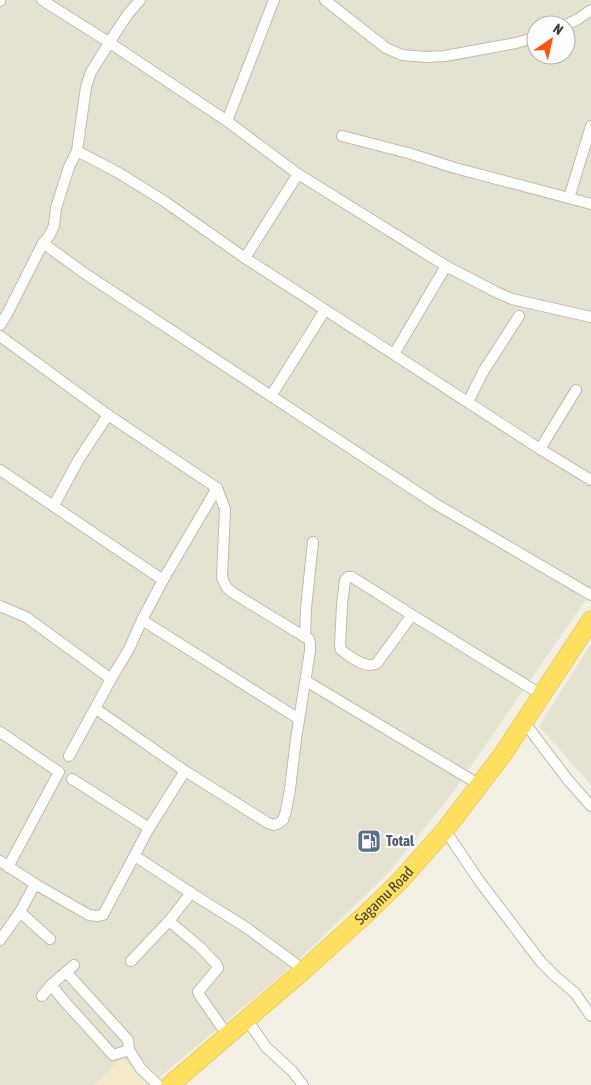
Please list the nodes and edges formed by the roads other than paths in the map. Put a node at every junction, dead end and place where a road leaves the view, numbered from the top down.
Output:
1 (42, 0) edge
2 (140, 0) edge
3 (274, 0) edge
4 (325, 0) edge
5 (591, 10) edge
6 (576, 20) edge
7 (526, 41) edge
8 (110, 43) junction
9 (228, 121) junction
10 (591, 126) edge
11 (342, 136) dead end
12 (77, 151) junction
13 (298, 174) junction
14 (569, 198) junction
15 (591, 204) edge
16 (43, 243) junction
17 (245, 258) junction
18 (446, 266) junction
19 (325, 310) junction
20 (519, 316) dead end
21 (591, 316) edge
22 (0, 325) edge
23 (0, 336) edge
24 (394, 354) junction
25 (576, 390) dead end
26 (271, 396) junction
27 (468, 402) junction
28 (108, 415) junction
29 (540, 449) junction
30 (0, 470) edge
31 (591, 480) edge
32 (217, 488) junction
33 (54, 505) junction
34 (314, 542) dead end
35 (163, 580) junction
36 (591, 595) edge
37 (0, 606) edge
38 (412, 615) junction
39 (142, 620) junction
40 (591, 620) edge
41 (305, 637) junction
42 (111, 679) junction
43 (306, 681) junction
44 (542, 695) junction
45 (96, 709) junction
46 (299, 719) junction
47 (524, 722) junction
48 (0, 732) edge
49 (69, 756) dead end
50 (186, 771) junction
51 (72, 779) dead end
52 (480, 785) junction
53 (591, 806) edge
54 (149, 828) junction
55 (445, 830) junction
56 (134, 856) junction
57 (4, 864) edge
58 (35, 884) junction
59 (191, 894) junction
60 (20, 912) junction
61 (169, 921) junction
62 (50, 939) dead end
63 (0, 940) edge
64 (132, 961) dead end
65 (304, 970) junction
66 (52, 985) junction
67 (42, 996) dead end
68 (591, 1016) edge
69 (247, 1020) junction
70 (228, 1036) junction
71 (129, 1050) junction
72 (158, 1085) edge
73 (170, 1085) edge
74 (303, 1085) edge

1 - 8 street
2 - 8 street
3 - 9 street
4 - 7 street
5 - 6 street
8 - 9 street
8 - 12 street
9 - 13 street
10 - 14 street
11 - 14 street
12 - 16 street
12 - 17 street
13 - 17 street
13 - 18 street
14 - 15 street
16 - 22 street
16 - 26 street
17 - 19 street
18 - 21 street
18 - 24 street
19 - 24 street
19 - 26 street
20 - 27 street
23 - 28 street
24 - 27 street
25 - 29 street
26 - 36 street
27 - 29 street
28 - 32 street
28 - 33 street
29 - 31 street
30 - 33 street
32 - 35 street
32 - 41 street
33 - 35 street
34 - 41 street
35 - 39 street
37 - 42 street
38 - 38 street
38 - 44 street
39 - 42 street
39 - 46 street
40 - 44 highway, Sagamu Road
41 - 43 street
42 - 45 street
43 - 46 street
43 - 52 street
44 - 47 highway, Sagamu Road
45 - 49 street
45 - 50 street
46 - 50 street
47 - 52 highway, Sagamu Road
47 - 53 street
48 - 57 street
50 - 54 street
51 - 54 street
52 - 55 highway, Sagamu Road
54 - 56 street
55 - 65 highway, Sagamu Road
55 - 68 street
56 - 58 street
56 - 59 street
57 - 58 street
58 - 60 street
59 - 61 street
59 - 65 street
60 - 62 street
60 - 63 street
61 - 64 street
61 - 70 street
65 - 69 highway, Sagamu Road
66 - 67 street
66 - 71 street
66 - 71 street
69 - 70 highway, Sagamu Road
69 - 74 street
70 - 73 highway, Sagamu Road
71 - 72 street

